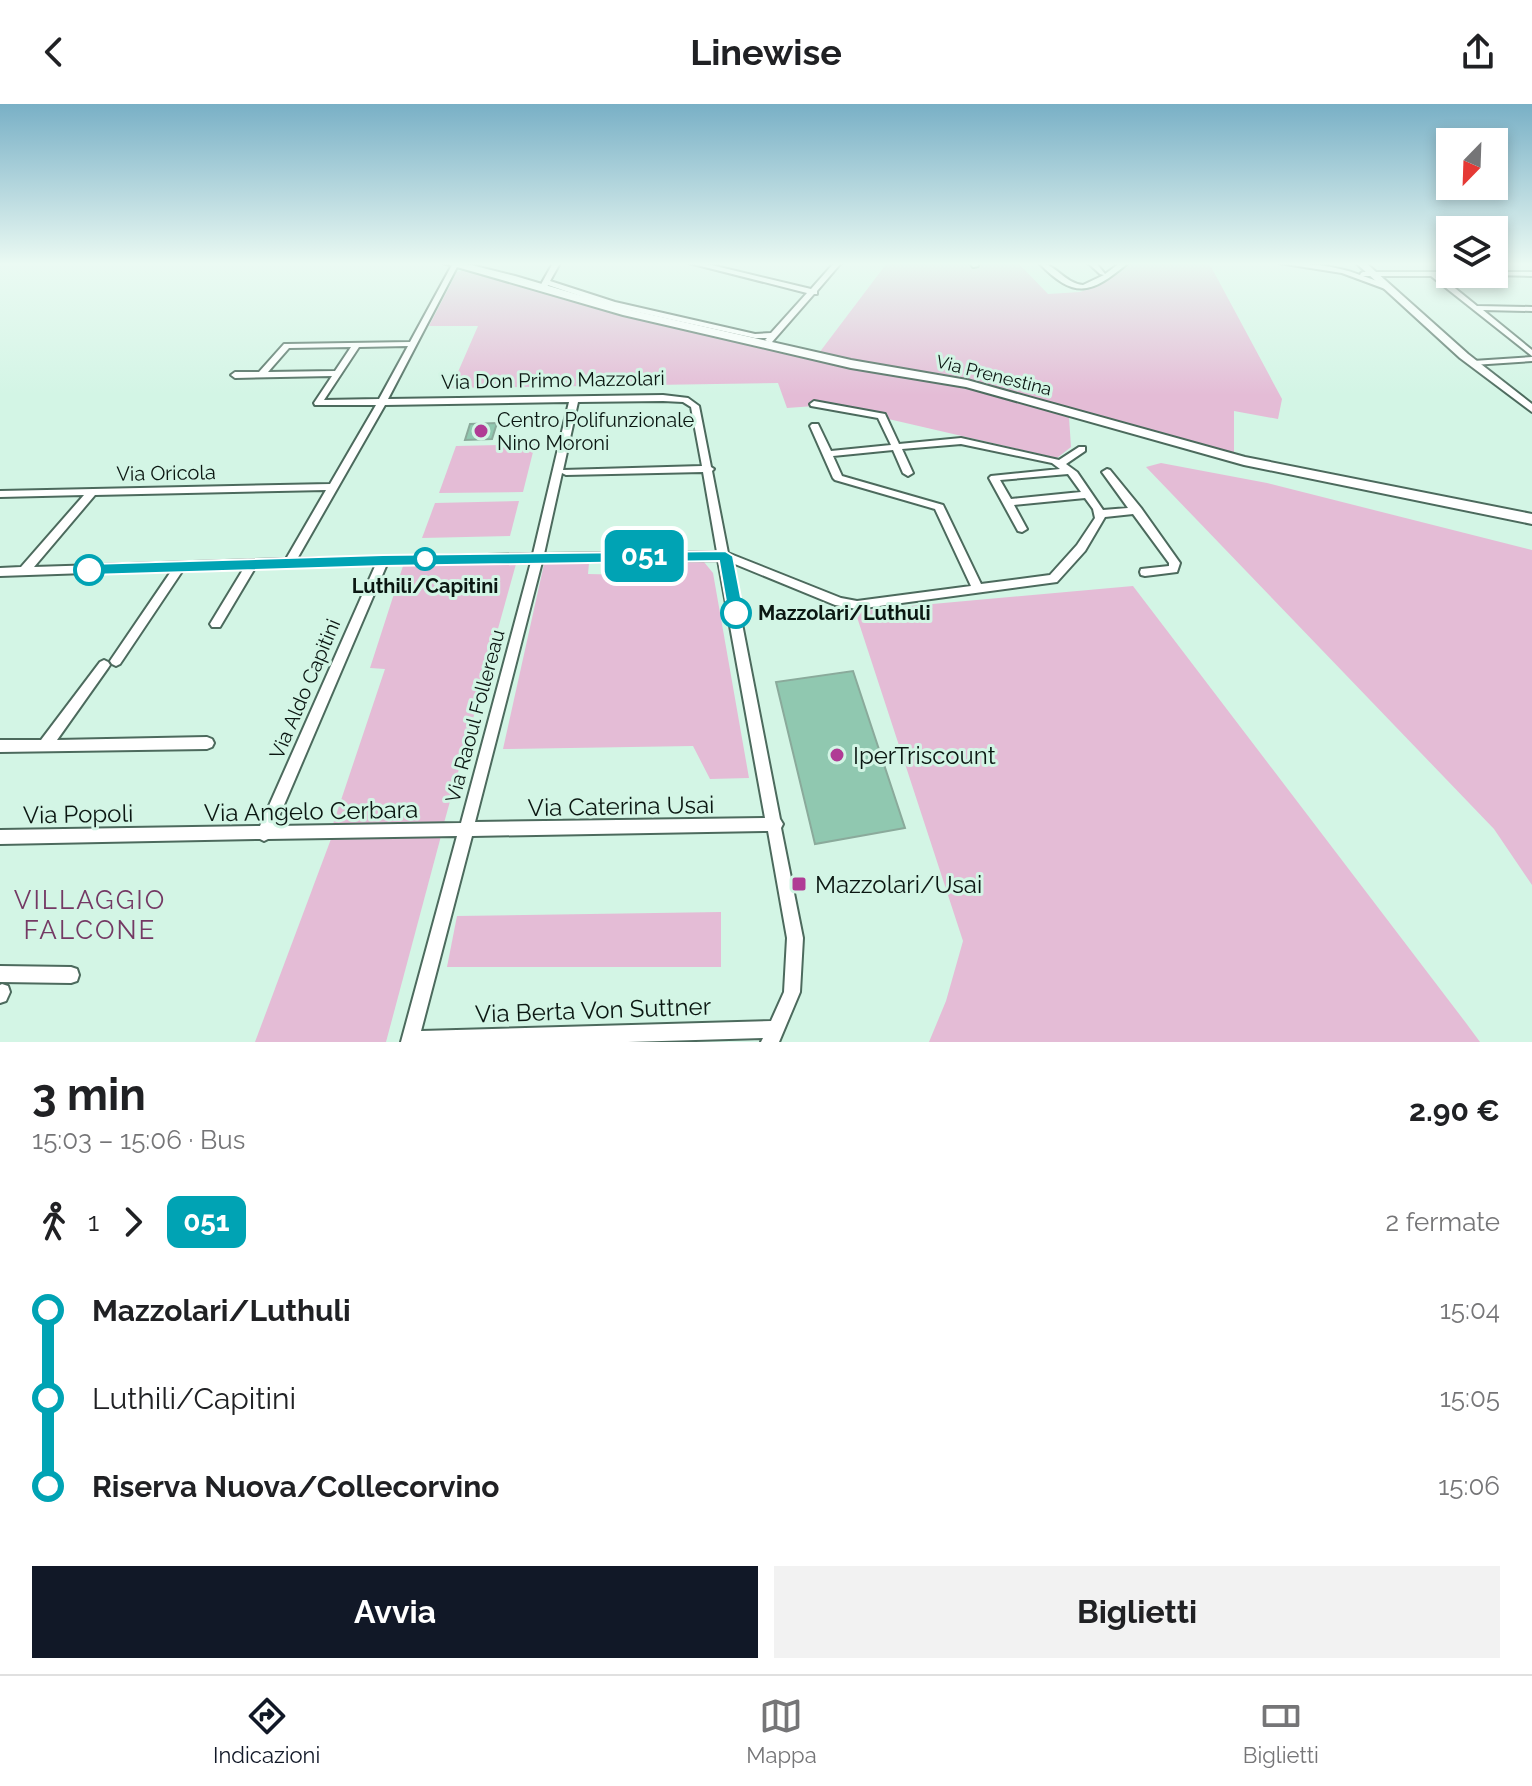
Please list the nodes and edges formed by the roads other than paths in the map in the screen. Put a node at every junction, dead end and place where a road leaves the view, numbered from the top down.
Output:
1 (431, 307) edge
2 (605, 307) edge
3 (800, 307) edge
4 (1409, 307) edge
5 (1475, 308) joint
6 (1532, 309) edge
7 (769, 340) junction
8 (357, 344) junction
9 (413, 344) junction
10 (1532, 357) edge
11 (1473, 363) junction
12 (338, 373) junction
13 (235, 375) dead end
14 (261, 375) junction
15 (574, 399) junction
16 (382, 402) junction
17 (814, 404) dead end
18 (1532, 409) edge
19 (815, 426) dead end
20 (896, 447) junction
21 (1082, 449) dead end
22 (826, 454) junction
23 (1061, 463) junction
24 (709, 469) junction
25 (1071, 471) junction
26 (566, 472) dead end
27 (1107, 472) dead end
28 (908, 473) dead end
29 (333, 487) junction
30 (92, 492) junction
31 (0, 494) edge
32 (1088, 494) junction
33 (1007, 503) junction
34 (1137, 510) junction
35 (1100, 514) junction
36 (1532, 519) edge
37 (1022, 529) dead end
38 (725, 556) junction
39 (538, 557) junction
40 (383, 560) junction
41 (289, 563) junction
42 (251, 566) junction
43 (179, 568) junction
44 (24, 571) junction
45 (0, 572) edge
46 (1145, 572) dead end
47 (978, 589) junction
48 (216, 624) dead end
49 (207, 743) dead end
50 (45, 745) junction
51 (0, 746) edge
52 (776, 824) junction
53 (466, 831) junction
54 (264, 834) junction
55 (157, 835) joint
56 (0, 837) edge
57 (71, 975) dead end
58 (1, 987) edge
59 (773, 1036) edge
60 (655, 1037) edge
61 (410, 1041) edge

1 - 9 street
2 - 7 main road, Via Prenestina
3 - 7 street
4 - 11 street
5 - 6 street
5 - 10 street
7 - 36 main road, Via Prenestina
8 - 9 street
8 - 12 street
8 - 14 street
9 - 16 street
10 - 11 street
11 - 18 street
12 - 14 street
12 - 16 street, Via Don Primo Mazzolari
13 - 14 street
15 - 16 street, Via Don Primo Mazzolari
15 - 24 street, Via Don Primo Mazzolari
15 - 39 street, Via Raoul Follereau
16 - 29 street
17 - 20 street
19 - 22 street
20 - 22 street
20 - 23 street
20 - 28 street
21 - 23 street
22 - 47 street
23 - 25 street
24 - 26 street
24 - 38 street, Via Don Primo Mazzolari
25 - 32 street
25 - 33 street
27 - 34 street
29 - 30 street, Via Oricola
29 - 41 street
30 - 31 street, Via Oricola
30 - 44 street
32 - 33 street
32 - 35 street
33 - 37 street
34 - 35 street
34 - 46 street
35 - 47 street
38 - 39 street
38 - 47 street
38 - 52 street, Via Don Primo Mazzolari
39 - 40 street
39 - 53 street, Via Raoul Follereau
40 - 41 street
40 - 54 street, Via Aldo Capitini
41 - 42 street
42 - 43 street
42 - 48 street
43 - 44 street
43 - 50 street
44 - 45 street
49 - 50 street
50 - 51 street
52 - 53 street, Via Caterina Usai
52 - 59 street, Via Don Primo Mazzolari
53 - 54 street, Via Angelo Cerbara
53 - 61 street, Via Raoul Follereau
54 - 55 street, Via Angelo Cerbara
55 - 56 street, Via Popoli
57 - 58 street
59 - 60 street, Via Berta Von Suttner
60 - 61 street, Via Berta Von Suttner

